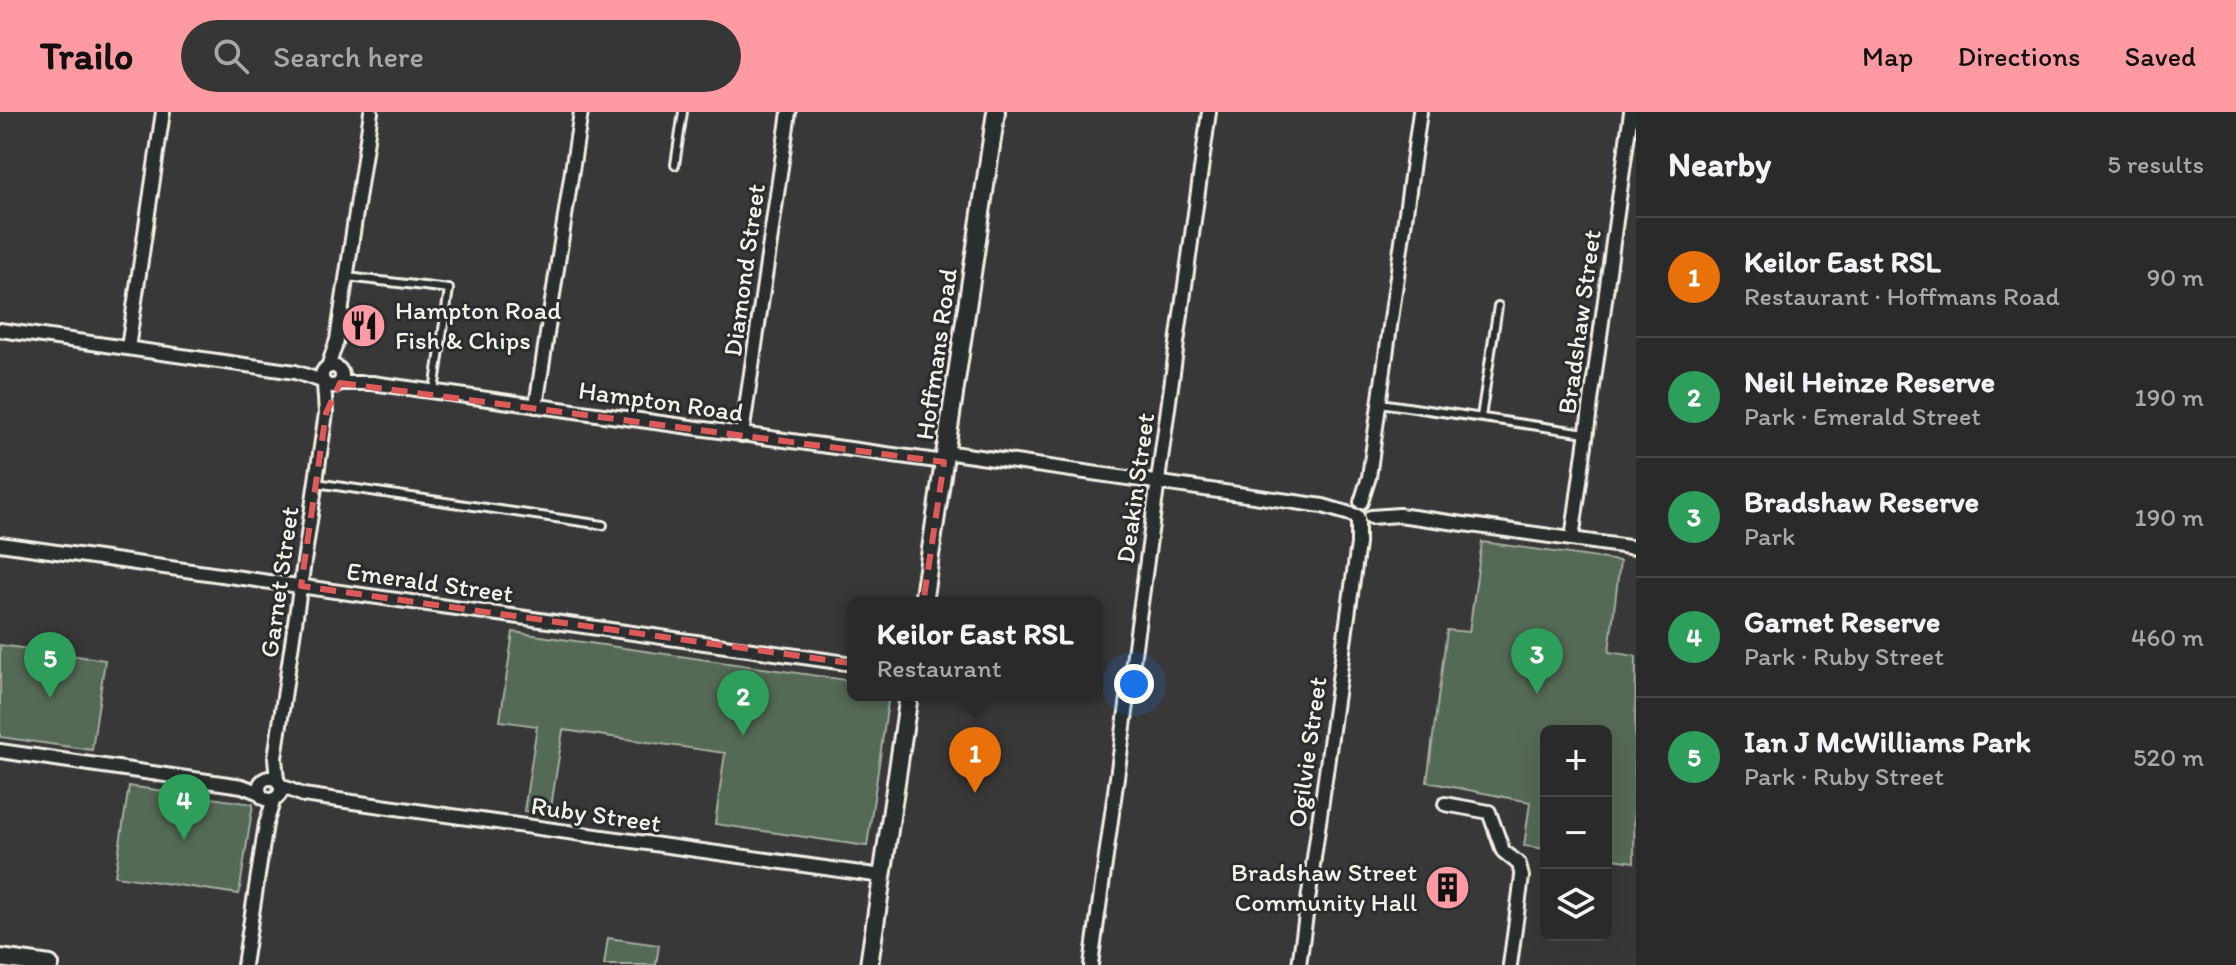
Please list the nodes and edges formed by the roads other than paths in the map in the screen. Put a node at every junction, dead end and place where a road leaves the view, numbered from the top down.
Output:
1 (163, 112) edge
2 (371, 112) edge
3 (581, 112) edge
4 (683, 112) edge
5 (789, 112) edge
6 (996, 112) edge
7 (1209, 112) edge
8 (1420, 112) edge
9 (1631, 112) edge
10 (675, 165) dead end
11 (347, 277) junction
12 (1498, 306) dead end
13 (0, 330) edge
14 (128, 348) junction
15 (332, 376) junction
16 (434, 391) junction
17 (1380, 403) junction
18 (536, 406) junction
19 (1481, 417) junction
20 (1586, 433) junction
21 (742, 435) junction
22 (944, 457) junction
23 (1158, 482) junction
24 (316, 483) junction
25 (1365, 511) junction
26 (603, 525) dead end
27 (1572, 539) junction
28 (0, 544) edge
29 (1636, 548) edge
30 (301, 586) junction
31 (924, 597) edge
32 (847, 663) edge
33 (908, 701) edge
34 (0, 751) edge
35 (270, 789) junction
36 (1445, 804) dead end
37 (882, 876) junction
38 (0, 958) edge
39 (50, 965) edge
40 (244, 965) edge
41 (869, 965) edge
42 (1091, 965) edge
43 (1299, 965) edge
44 (1510, 965) edge

1 - 14 street
2 - 11 street, Garnet Street
3 - 18 street
4 - 10 lane
5 - 21 street, Diamond Street
6 - 22 main road, Hoffmans Road
7 - 23 street, Deakin Street
8 - 17 street, Ogilvie Street
9 - 20 street, Bradshaw Street
11 - 15 street, Garnet Street
11 - 16 lane
12 - 19 lane
13 - 14 street, Hampton Road
14 - 15 street, Hampton Road
15 - 16 street, Hampton Road
15 - 24 street, Garnet Street
16 - 18 street, Hampton Road
17 - 19 lane
17 - 25 street, Ogilvie Street
18 - 21 street, Hampton Road
19 - 20 lane
20 - 27 street, Bradshaw Street
21 - 22 street, Hampton Road
22 - 23 street, Hampton Road
22 - 31 main road, Hoffmans Road
23 - 25 street, Hampton Road
23 - 42 street, Deakin Street
24 - 26 lane
24 - 30 street, Garnet Street
25 - 27 street
25 - 43 street, Ogilvie Street
27 - 29 street
28 - 30 street, Emerald Street
30 - 32 street, Emerald Street
30 - 35 street, Garnet Street
33 - 37 main road
34 - 35 street, Ruby Street
35 - 37 street, Ruby Street
35 - 40 street, Garnet Street
36 - 44 street
37 - 41 main road
38 - 39 main road

